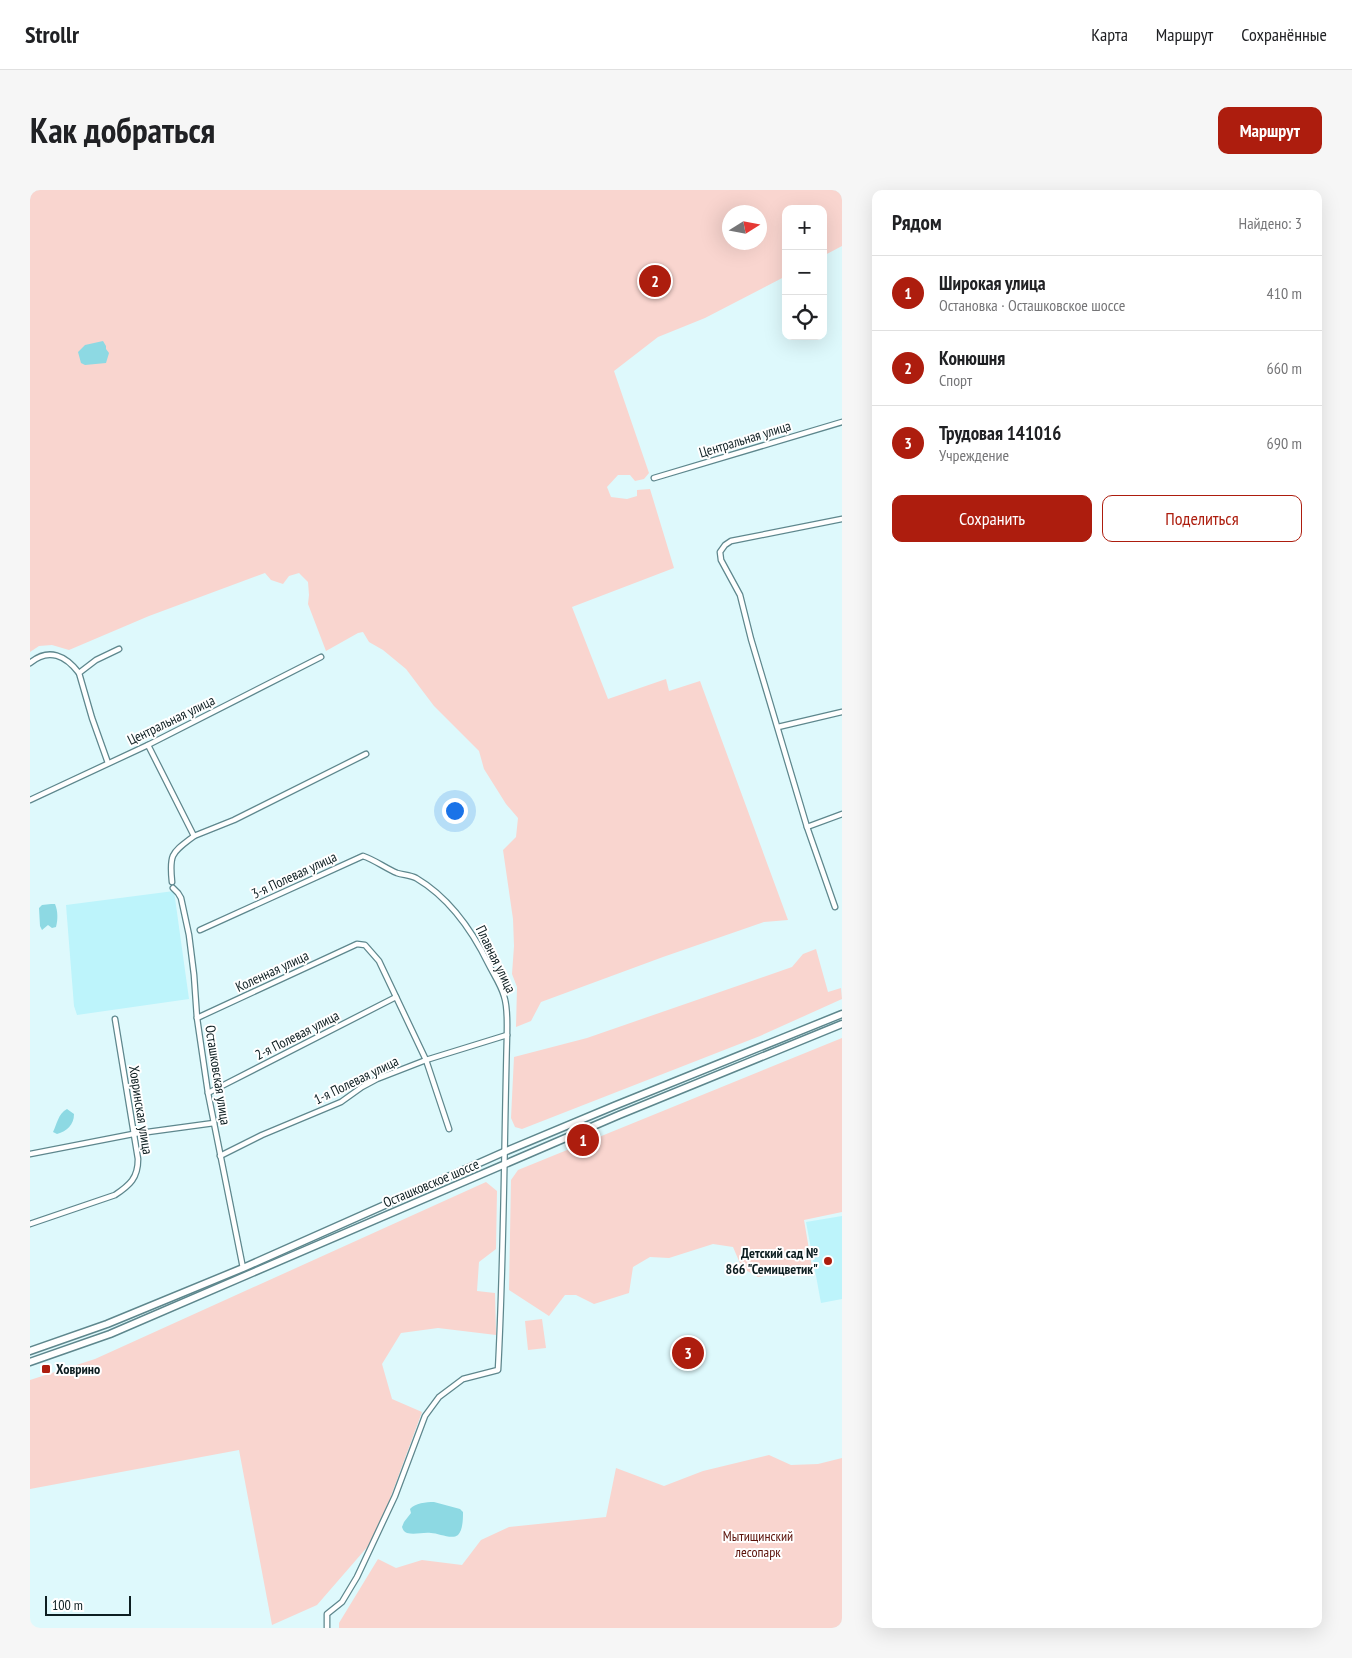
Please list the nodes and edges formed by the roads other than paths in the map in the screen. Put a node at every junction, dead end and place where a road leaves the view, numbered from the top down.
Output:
1 (842, 422) edge
2 (654, 478) dead end
3 (842, 519) edge
4 (119, 649) dead end
5 (321, 657) dead end
6 (30, 663) edge
7 (79, 673) junction
8 (842, 712) edge
9 (778, 727) junction
10 (148, 745) junction
11 (366, 754) dead end
12 (108, 763) junction
13 (30, 800) edge
14 (842, 814) edge
15 (807, 827) junction
16 (194, 836) junction
17 (397, 873) joint
18 (172, 882) dead end
19 (173, 888) dead end
20 (835, 907) dead end
21 (200, 930) dead end
22 (396, 997) junction
23 (842, 1014) edge
24 (197, 1018) junction
25 (115, 1019) dead end
26 (842, 1024) edge
27 (507, 1035) junction
28 (426, 1060) junction
29 (208, 1093) junction
30 (214, 1123) junction
31 (449, 1129) dead end
32 (133, 1134) junction
33 (504, 1152) junction
34 (30, 1154) edge
35 (220, 1156) junction
36 (504, 1166) junction
37 (30, 1224) edge
38 (243, 1268) junction
39 (30, 1351) edge
40 (30, 1362) edge
41 (327, 1628) edge

1 - 2 street, Центральная улица
3 - 9 street
4 - 7 street
5 - 10 street, Центральная улица
6 - 7 street
7 - 12 street
8 - 9 street
9 - 15 street
10 - 12 street, Центральная улица
10 - 16 street
11 - 16 street
12 - 13 street, Центральная улица
14 - 15 street
15 - 20 street
16 - 18 street
17 - 21 street, 3-я Полевая улица
17 - 27 street, Плавная улица
19 - 24 street, Осташковская улица
22 - 24 street, Коленная улица
22 - 28 street
22 - 29 street, 2-я Полевая улица
23 - 33 main road, Осташковское шоссе
24 - 29 street, Осташковская улица
25 - 32 street, Ховринская улица
26 - 36 main road, Осташковское шоссе
27 - 28 street, 1-я Полевая улица
27 - 33 street, Плавная улица
28 - 31 street
28 - 35 street, 1-я Полевая улица
29 - 30 street, Осташковская улица
30 - 32 street
30 - 35 street, Осташковская улица
32 - 34 street
32 - 37 street, Ховринская улица
33 - 36 street, Плавная улица
33 - 38 main road, Осташковское шоссе
35 - 38 street, Осташковская улица
36 - 40 main road, Осташковское шоссе
36 - 41 street, Плавная улица
38 - 39 main road, Осташковское шоссе

